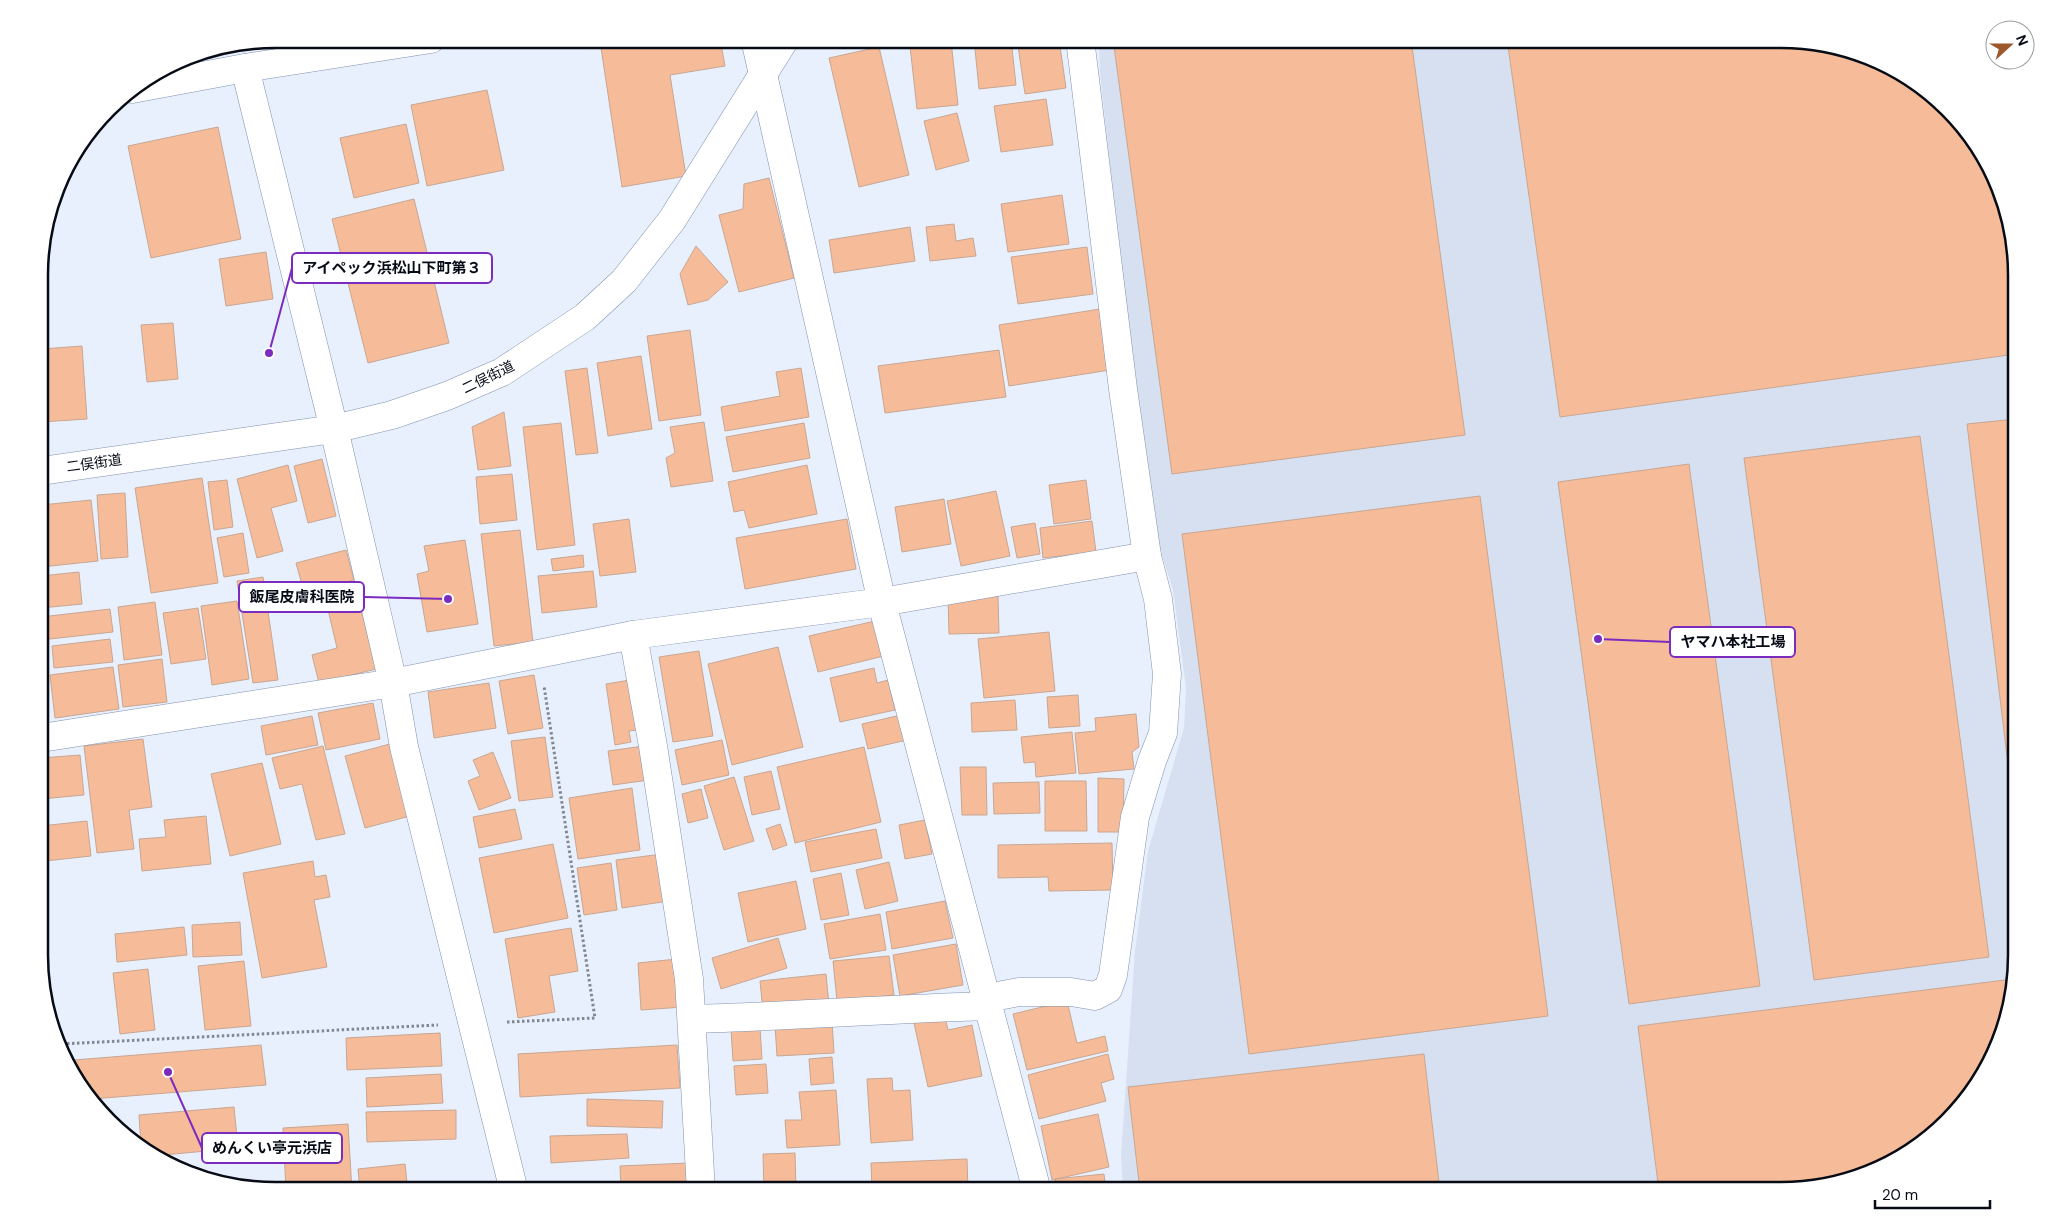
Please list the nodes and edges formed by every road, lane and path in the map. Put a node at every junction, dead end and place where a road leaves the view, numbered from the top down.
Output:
1 (373, 48) edge
2 (757, 48) edge
3 (780, 48) edge
4 (1081, 48) edge
5 (245, 68) junction
6 (763, 76) junction
7 (148, 86) edge
8 (334, 429) junction
9 (48, 470) edge
10 (1147, 556) junction
11 (882, 602) junction
12 (633, 635) junction
13 (393, 683) junction
14 (48, 737) edge
15 (987, 1002) junction
16 (692, 1019) junction
17 (512, 1182) edge
18 (700, 1182) edge
19 (1036, 1182) edge

1 - 5 street
2 - 6 street
3 - 6 street, 二俣街道
4 - 10 street
5 - 7 street
5 - 8 street
6 - 8 street, 二俣街道
6 - 11 street
8 - 9 street, 二俣街道
8 - 13 street
10 - 11 street
10 - 15 street
11 - 12 street
11 - 15 street
12 - 13 street
12 - 16 street
13 - 14 street
13 - 17 street
15 - 16 street
15 - 19 street
16 - 18 street

